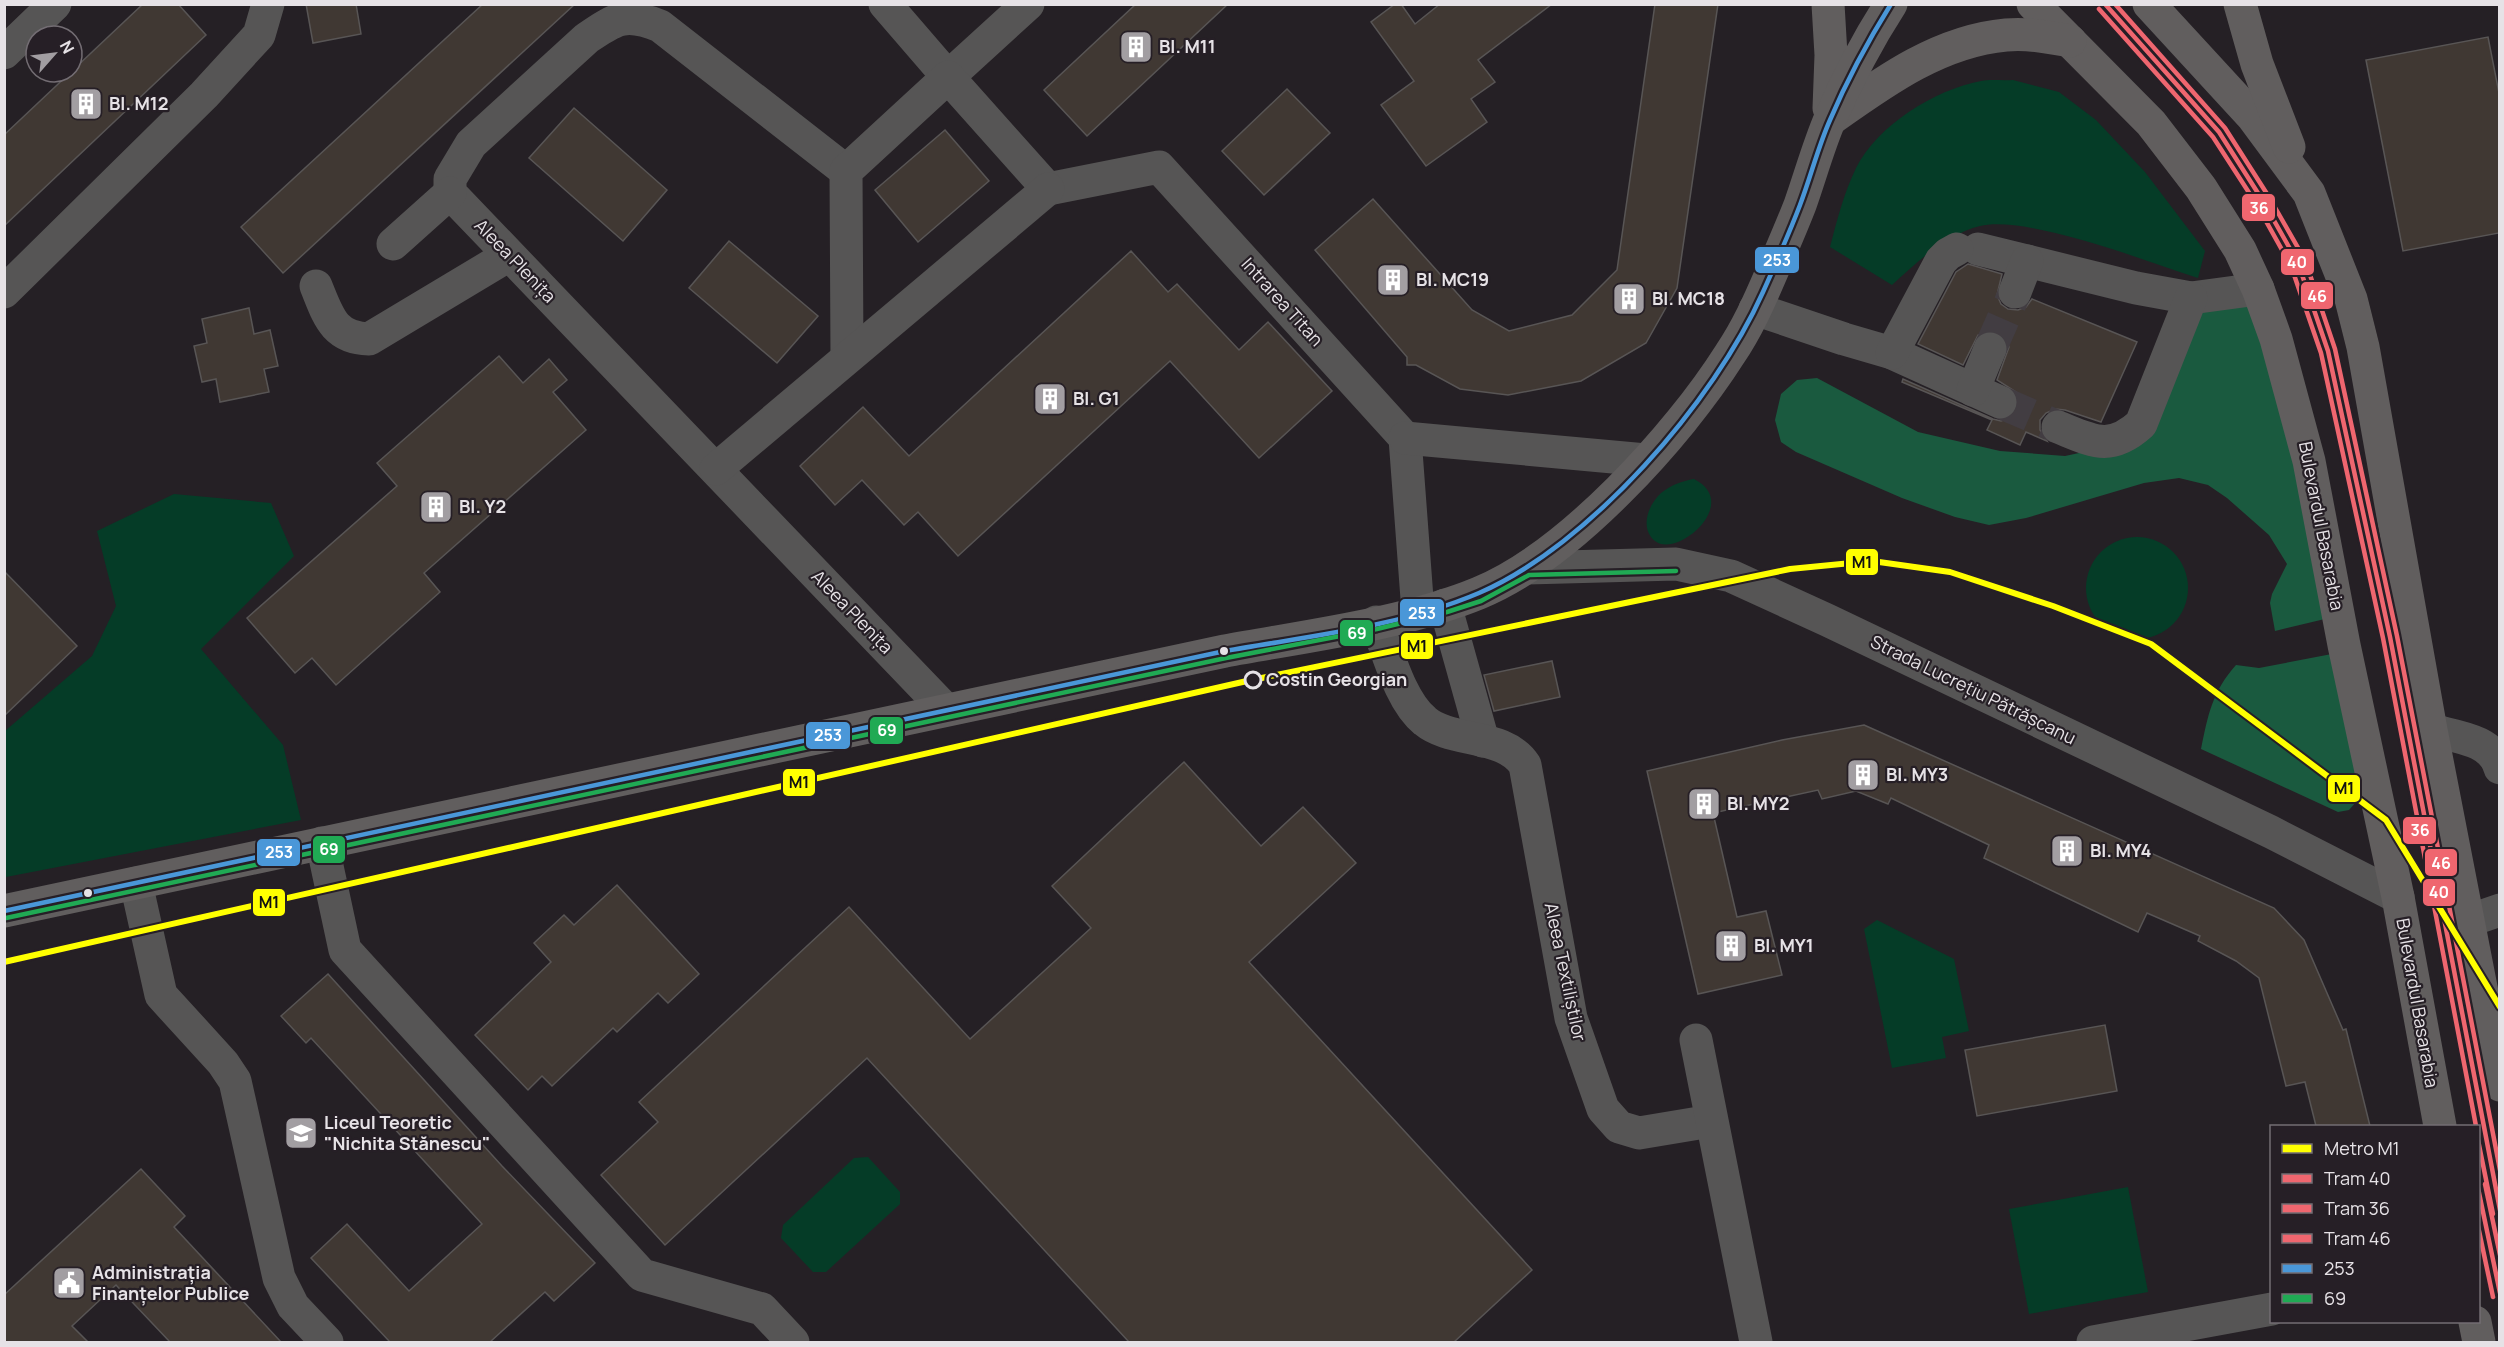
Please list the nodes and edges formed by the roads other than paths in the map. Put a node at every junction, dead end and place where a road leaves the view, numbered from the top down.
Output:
1 (55, 4) edge
2 (268, 4) edge
3 (885, 4) edge
4 (1028, 4) edge
5 (1828, 4) edge
6 (1890, 4) edge
7 (2032, 4) edge
8 (2150, 4) edge
9 (2240, 4) edge
10 (2070, 41) junction
11 (4, 53) edge
12 (948, 77) junction
13 (1829, 120) junction
14 (846, 171) junction
15 (1048, 189) junction
16 (450, 193) junction
17 (2309, 193) junction
18 (393, 244) dead end
19 (509, 255) junction
20 (2027, 261) junction
21 (316, 286) dead end
22 (2258, 289) junction
23 (4, 292) edge
24 (2015, 292) tunnel mouth
25 (2191, 298) junction
26 (1755, 309) junction
27 (1990, 349) tunnel mouth
28 (1892, 353) junction
29 (848, 357) junction
30 (2058, 428) tunnel mouth
31 (1405, 438) junction
32 (1646, 460) junction
33 (716, 470) junction
34 (1527, 568) junction
35 (1432, 608) junction
36 (1376, 622) junction
37 (946, 710) junction
38 (2431, 730) junction
39 (1483, 741) junction
40 (2499, 768) edge
41 (322, 843) junction
42 (136, 883) junction
43 (2398, 897) junction
44 (2499, 910) edge
45 (4, 911) edge
46 (2468, 921) junction
47 (1696, 1040) dead end
48 (2499, 1085) edge
49 (1711, 1121) junction
50 (2440, 1125) edge
51 (2270, 1309) edge
52 (2475, 1323) edge
53 (327, 1342) edge
54 (793, 1342) edge
55 (1756, 1342) edge
56 (2093, 1342) edge
57 (2479, 1342) edge

1 - 11 street
2 - 23 street
3 - 12 street
4 - 12 street
5 - 13 main road
6 - 13 main road, Strada Lucrețiu Pătrășcanu
7 - 10 main road, Bulevardul Basarabia
8 - 17 main road
9 - 17 main road
10 - 13 main road
10 - 22 main road, Bulevardul Basarabia
12 - 14 street
12 - 15 street
13 - 26 main road, Strada Lucrețiu Pătrășcanu
14 - 16 street
14 - 29 street
15 - 29 street
15 - 31 street, Intrarea Titan
16 - 18 street
16 - 19 street, Aleea Plenița
17 - 38 main road
19 - 21 street
19 - 33 street, Aleea Plenița
20 - 24 street
20 - 25 street
20 - 28 street
22 - 25 street
22 - 43 main road, Bulevardul Basarabia
25 - 30 street
26 - 28 street
26 - 32 main road, Strada Lucrețiu Pătrășcanu
27 - 28 street
29 - 33 street
31 - 32 street
31 - 35 street
32 - 34 main road, Strada Lucrețiu Pătrășcanu
33 - 37 street, Aleea Plenița
34 - 35 main road, Strada Lucrețiu Pătrășcanu
34 - 43 street, Strada Lucrețiu Pătrășcanu
35 - 36 main road, Strada Lucrețiu Pătrășcanu
35 - 39 street
36 - 37 main road, Strada Lucrețiu Pătrășcanu
36 - 39 street, Aleea Textiliștilor
37 - 41 main road, Strada Lucrețiu Pătrășcanu
38 - 40 street
38 - 46 main road
39 - 49 street, Aleea Textiliștilor
41 - 42 main road, Strada Lucrețiu Pătrășcanu
41 - 54 street
42 - 45 main road, Strada Lucrețiu Pătrășcanu
42 - 53 street
43 - 50 main road, Bulevardul Basarabia
44 - 46 street
46 - 48 main road
47 - 49 street
49 - 55 street
51 - 56 street
52 - 57 main road

